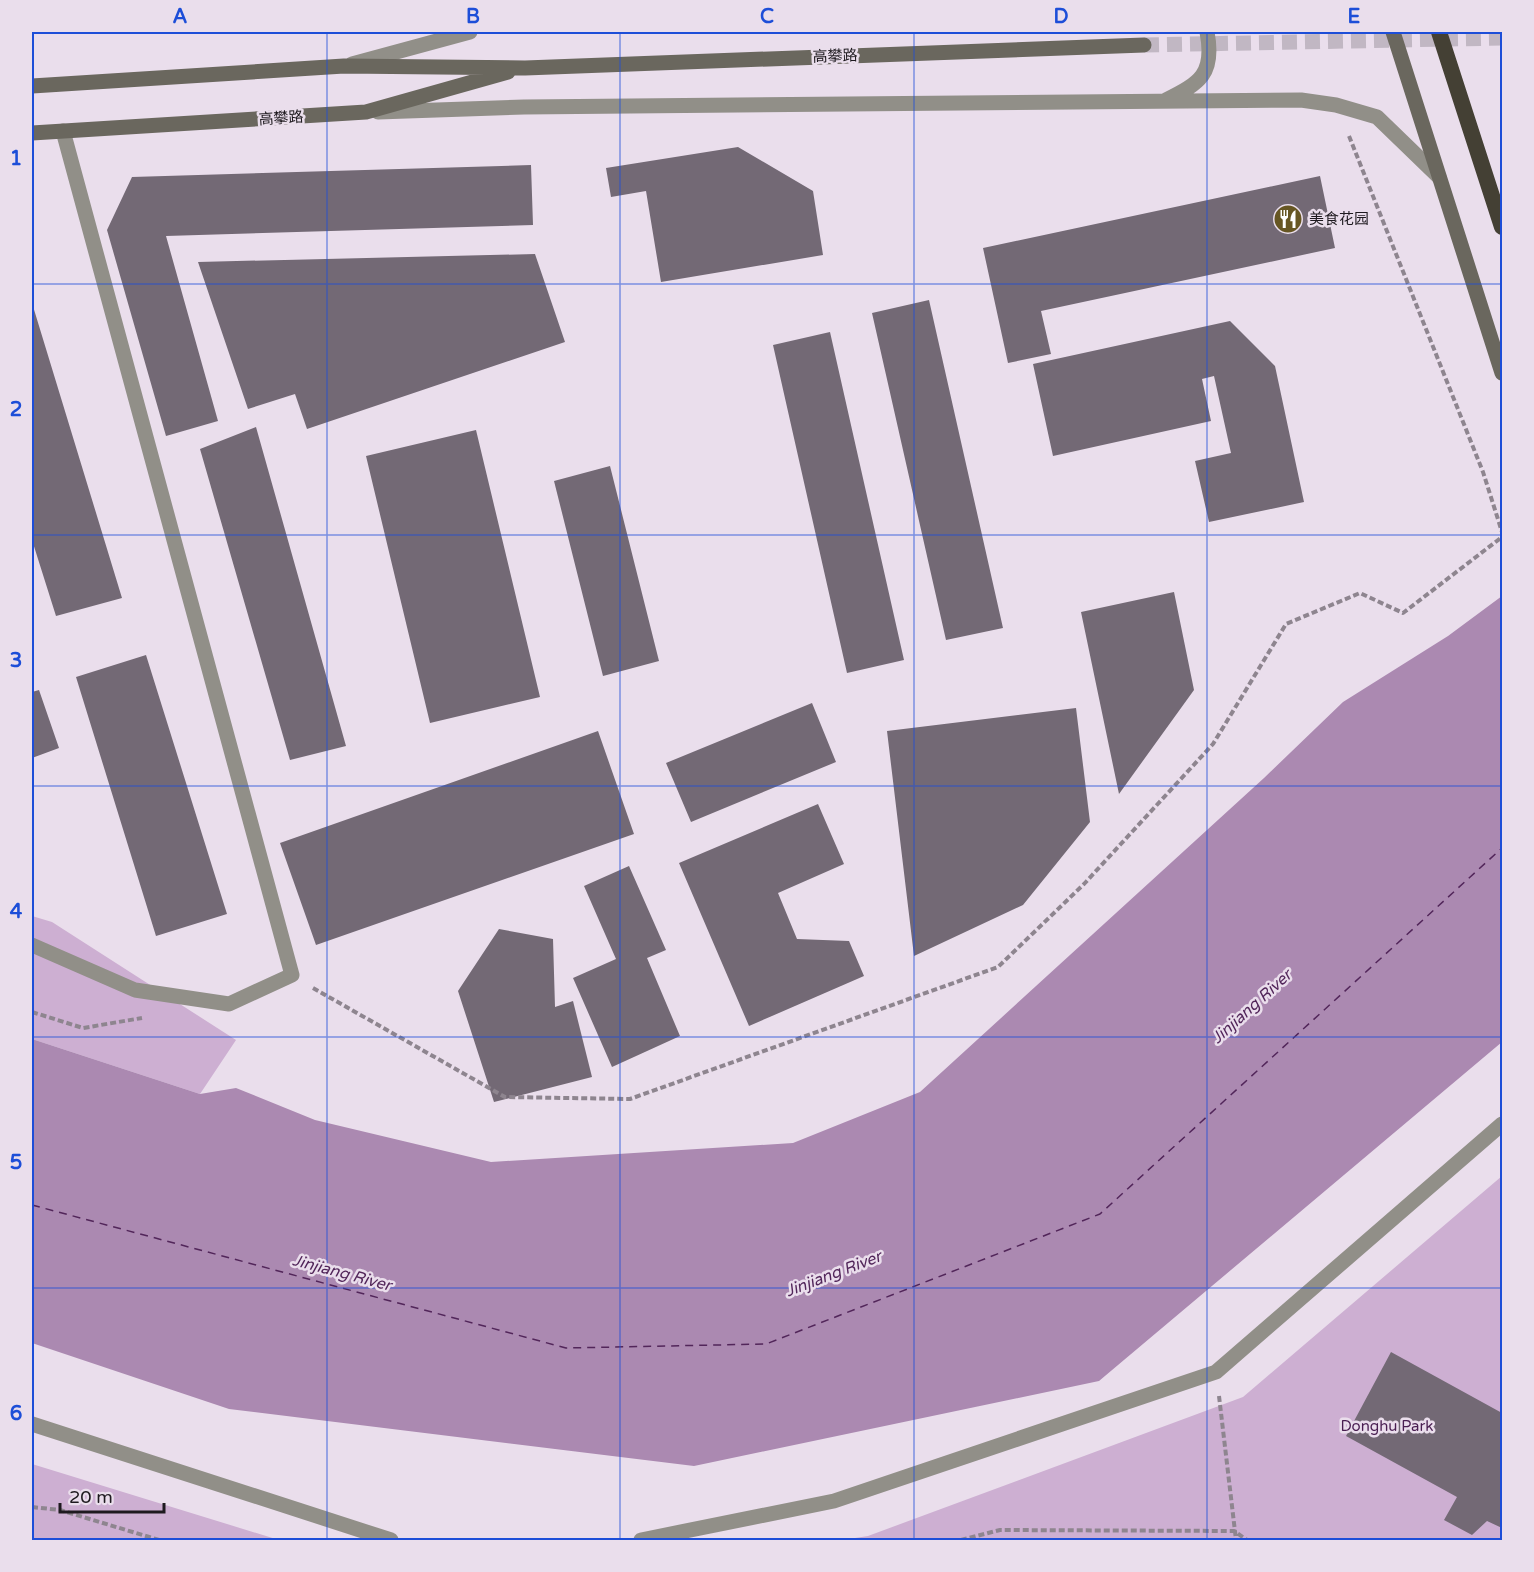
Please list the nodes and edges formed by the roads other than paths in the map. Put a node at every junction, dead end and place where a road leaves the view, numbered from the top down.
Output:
1 (470, 32) edge
2 (1207, 32) edge
3 (1393, 32) edge
4 (1439, 32) edge
5 (1144, 45) tunnel mouth
6 (344, 66) junction
7 (525, 68) junction
8 (32, 86) edge
9 (1163, 102) junction
10 (366, 112) junction
11 (63, 131) junction
12 (32, 133) edge
13 (1439, 177) junction
14 (1503, 227) edge
15 (1503, 373) edge
16 (32, 945) edge
17 (1503, 1124) edge
18 (32, 1424) edge
19 (391, 1540) edge
20 (641, 1540) edge

1 - 6 street
2 - 9 street
3 - 13 main road
4 - 14 highway, bridge
5 - 7 main road, 高攀路
6 - 7 main road, 高攀路
6 - 8 main road, 高攀路
7 - 10 main road, 高攀路
9 - 10 street
9 - 13 street
10 - 11 main road, 高攀路
11 - 12 main road, 高攀路
11 - 16 street
13 - 15 main road
17 - 20 street
18 - 19 street

